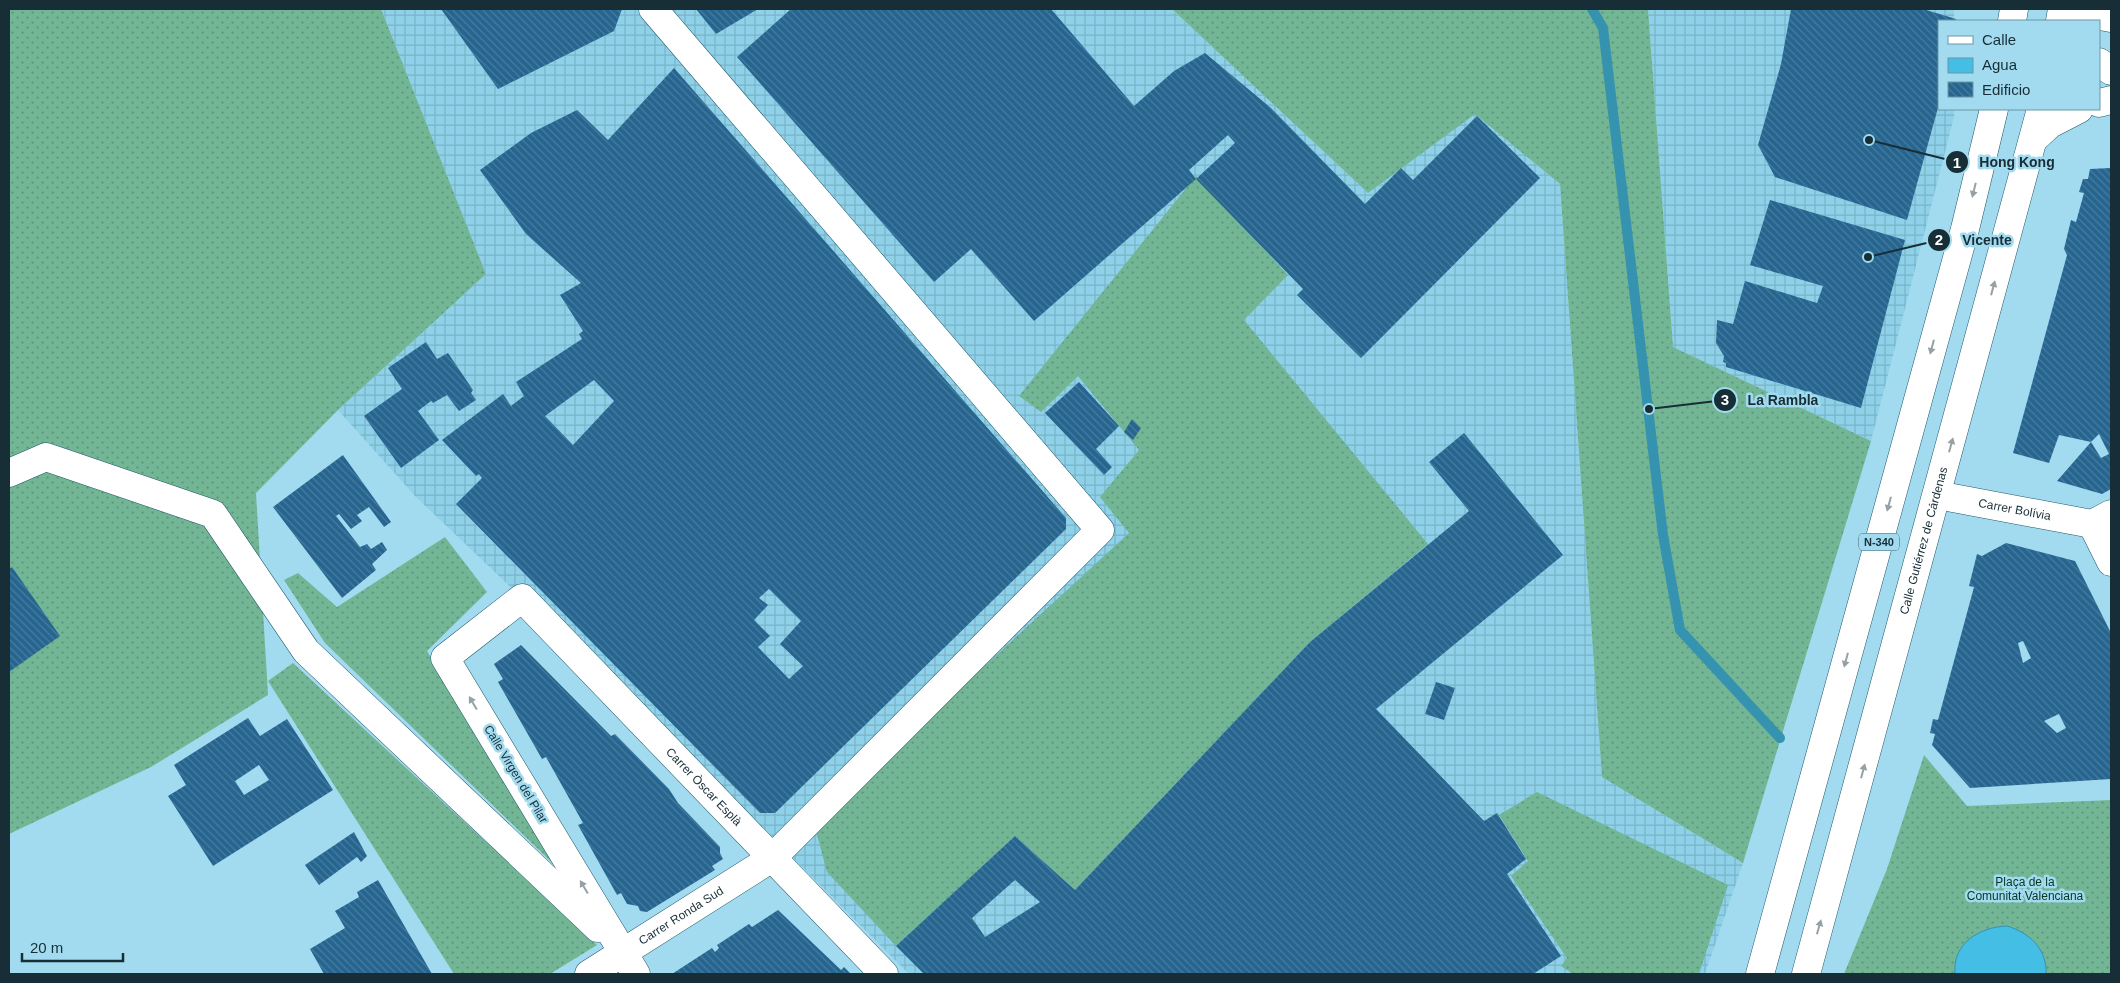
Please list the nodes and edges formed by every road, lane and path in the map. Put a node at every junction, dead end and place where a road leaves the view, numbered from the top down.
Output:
1 (653, 9) edge
2 (2111, 18) edge
3 (2076, 20) edge
4 (2100, 63) edge
5 (2111, 72) edge
6 (1994, 110) edge
7 (2041, 110) edge
8 (2077, 110) edge
9 (2035, 138) junction
10 (9, 473) edge
11 (1937, 495) junction
12 (2102, 519) edge
13 (2111, 562) edge
14 (522, 598) joint
15 (772, 858) junction
16 (630, 964) edge
17 (589, 974) edge
18 (884, 974) edge
19 (1760, 974) edge
20 (1806, 974) edge

1 - 15 main road, Carrer Ronda Sud
2 - 3 main road
4 - 5 main road
6 -> 19 main road, N-340
7 - 9 main road, Calle Gutiérrez de Cárdenas
8 - 9 main road
11 -> 9 main road, Calle Gutiérrez de Cárdenas
10 - 16 main road
11 - 12 main road, Carrer Bolívia
20 -> 11 main road, Calle Gutiérrez de Cárdenas
12 - 13 main road, Carrer Bolívia
14 - 15 main road, Carrer Òscar Esplà
16 -> 14 main road, Calle Virgen del Pilar
15 - 16 main road, Carrer Ronda Sud
15 - 18 main road, Carrer Òscar Esplà
16 - 17 main road, Carrer Ronda Sud

